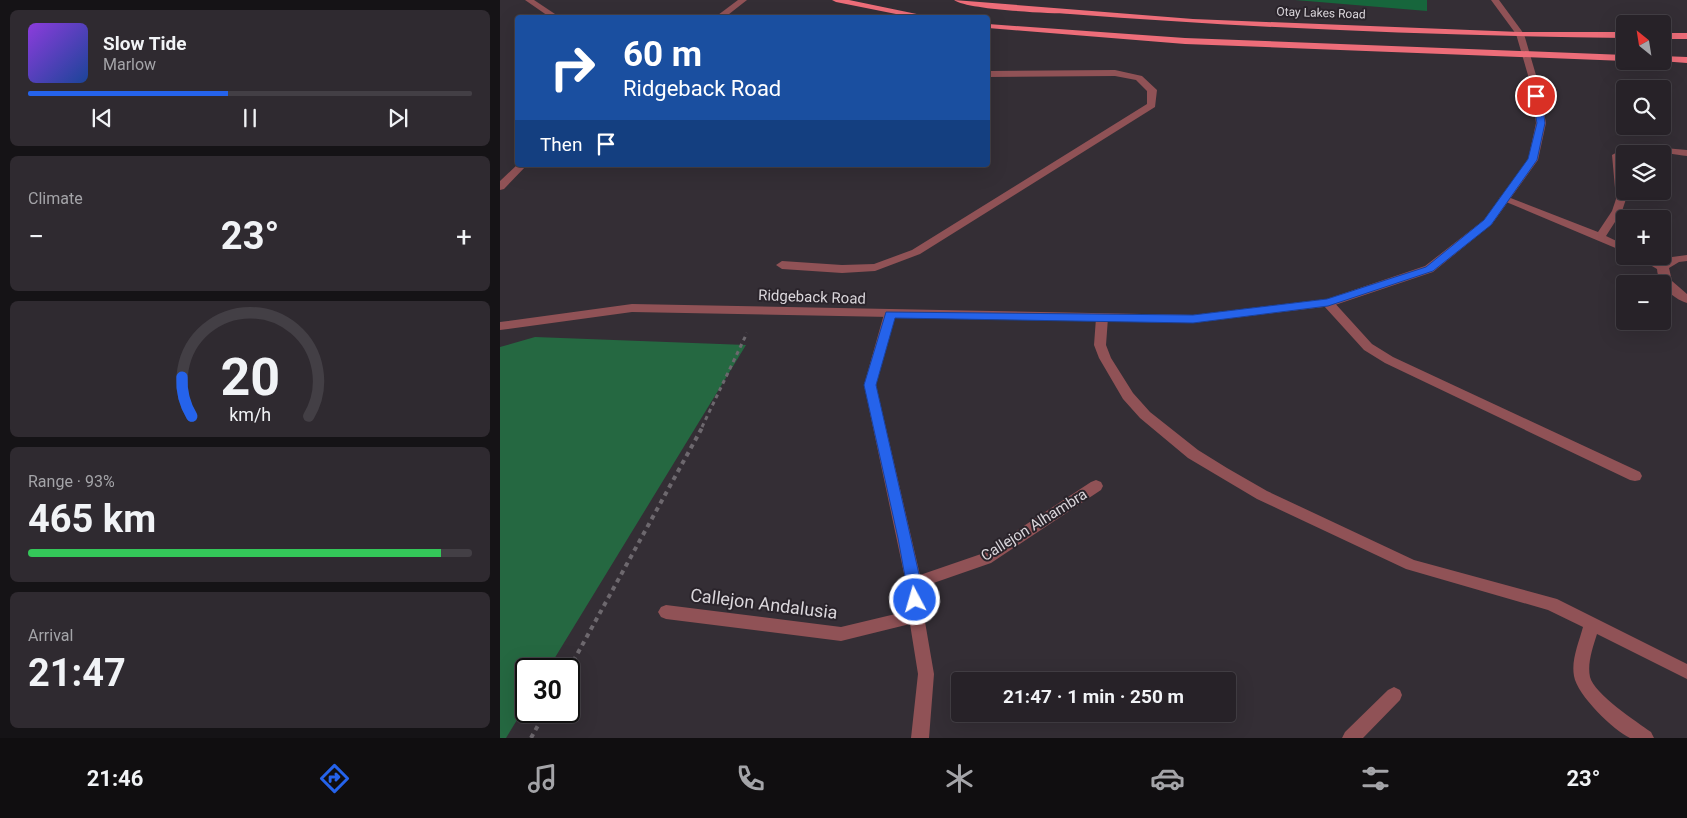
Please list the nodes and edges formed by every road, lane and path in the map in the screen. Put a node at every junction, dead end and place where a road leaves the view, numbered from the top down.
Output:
1 (529, 0) edge
2 (743, 0) edge
3 (836, 0) edge
4 (958, 0) edge
5 (1495, 0) edge
6 (552, 15) edge
7 (722, 15) edge
8 (916, 15) edge
9 (990, 26) edge
10 (1520, 34) junction
11 (1616, 35) edge
12 (1671, 36) edge
13 (1687, 36) edge
14 (1526, 55) junction
15 (1616, 58) edge
16 (1671, 59) edge
17 (1687, 60) edge
18 (990, 74) edge
19 (1687, 153) edge
20 (520, 167) edge
21 (500, 187) edge
22 (1504, 199) junction
23 (1600, 237) junction
24 (1616, 245) edge
25 (1687, 258) edge
26 (782, 265) dead end
27 (1657, 265) edge
28 (1663, 268) junction
29 (1687, 298) edge
30 (1328, 302) junction
31 (758, 310) junction
32 (890, 314) junction
33 (1102, 318) junction
34 (500, 326) edge
35 (1635, 476) dead end
36 (1096, 486) dead end
37 (914, 583) junction
38 (666, 612) dead end
39 (916, 616) junction
40 (1592, 625) junction
41 (576, 658) edge
42 (1687, 672) edge
43 (1394, 695) dead end
44 (539, 723) edge
45 (531, 738) edge
46 (920, 738) edge
47 (1351, 738) edge
48 (1645, 738) edge

1 - 6 street
2 - 7 street
3 - 8 main road
4 - 10 main road, Otay Lakes Road
5 - 10 street
9 - 14 main road
10 - 11 main road, Otay Lakes Road
10 - 14 street, Ridgeback Road
12 - 13 main road
14 - 15 main road
14 - 22 street, Ridgeback Road
16 - 17 main road
18 - 26 street
19 - 23 street
20 - 21 street
22 - 23 street
22 - 30 street, Ridgeback Road
23 - 24 street
25 - 28 street
27 - 28 street
28 - 29 street
30 - 33 street, Ridgeback Road
30 - 35 street
31 - 32 street, Ridgeback Road
31 - 34 street, Ridgeback Road
31 - 41 path
32 - 33 street, Ridgeback Road
32 - 37 street
33 - 40 street
36 - 37 street, Callejon Alhambra
37 - 39 street
38 - 39 street, Callejon Andalusia
39 - 46 street
40 - 42 street
40 - 48 street
43 - 47 street
44 - 45 path

